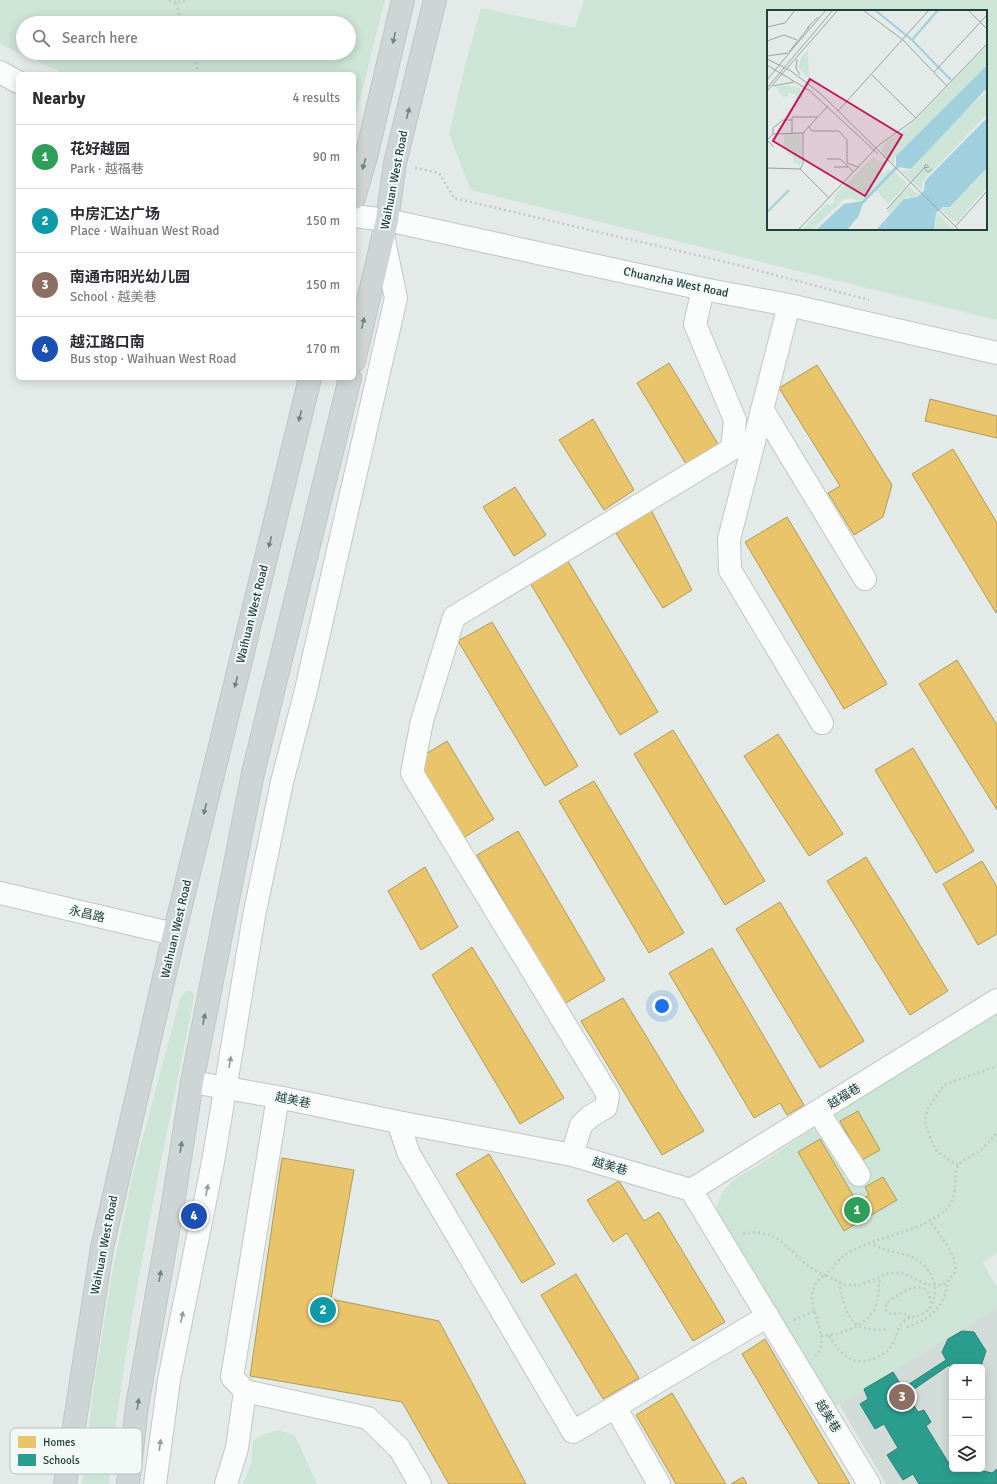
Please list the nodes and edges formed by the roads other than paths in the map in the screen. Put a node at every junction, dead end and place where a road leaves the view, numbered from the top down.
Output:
1 (403, 0) edge
2 (435, 0) edge
3 (0, 72) edge
4 (16, 81) edge
5 (356, 191) edge
6 (356, 217) edge
7 (385, 228) junction
8 (703, 289) junction
9 (789, 305) junction
10 (356, 353) edge
11 (997, 353) edge
12 (310, 380) edge
13 (350, 380) edge
14 (762, 409) junction
15 (865, 579) dead end
16 (822, 723) dead end
17 (0, 893) edge
18 (174, 934) junction
19 (997, 1000) edge
20 (192, 1082) junction
21 (225, 1088) junction
22 (278, 1097) junction
23 (819, 1111) junction
24 (398, 1122) junction
25 (572, 1155) junction
26 (859, 1175) dead end
27 (691, 1190) junction
28 (768, 1316) junction
29 (245, 1391) junction
30 (615, 1407) junction
31 (74, 1428) edge
32 (134, 1428) edge
33 (67, 1474) edge
34 (129, 1474) edge
35 (65, 1484) edge
36 (128, 1484) edge
37 (155, 1484) edge
38 (226, 1484) edge
39 (420, 1484) edge
40 (659, 1484) edge
41 (869, 1484) edge

1 -> 5 main road
7 -> 2 main road, Waihuan West Road
3 - 4 street
6 - 7 street, Chuanzha West Road
7 - 8 street, Chuanzha West Road
10 -> 7 main road, Waihuan West Road
21 -> 7 street
8 - 9 street, Chuanzha West Road
8 - 25 street
9 - 11 street, Chuanzha West Road
9 - 14 street
12 -> 18 main road, Waihuan West Road
20 -> 13 main road
14 - 15 street
14 - 16 street
17 - 18 street, 永昌路
18 - 31 main road, Waihuan West Road
19 - 23 street, 越福巷
20 - 21 street, 越美巷
32 -> 20 main road
21 - 22 street, 越美巷
37 -> 21 street
22 - 24 street, 越美巷
22 - 29 street
23 - 26 street
23 - 27 street, 越福巷
24 - 25 street, 越美巷
24 - 30 street
25 - 27 street, 越美巷
27 - 28 street, 越美巷
28 - 30 street
28 - 41 street, 越美巷
29 - 38 street
29 - 39 street
30 - 40 street
33 - 35 main road, Waihuan West Road
36 -> 34 main road

